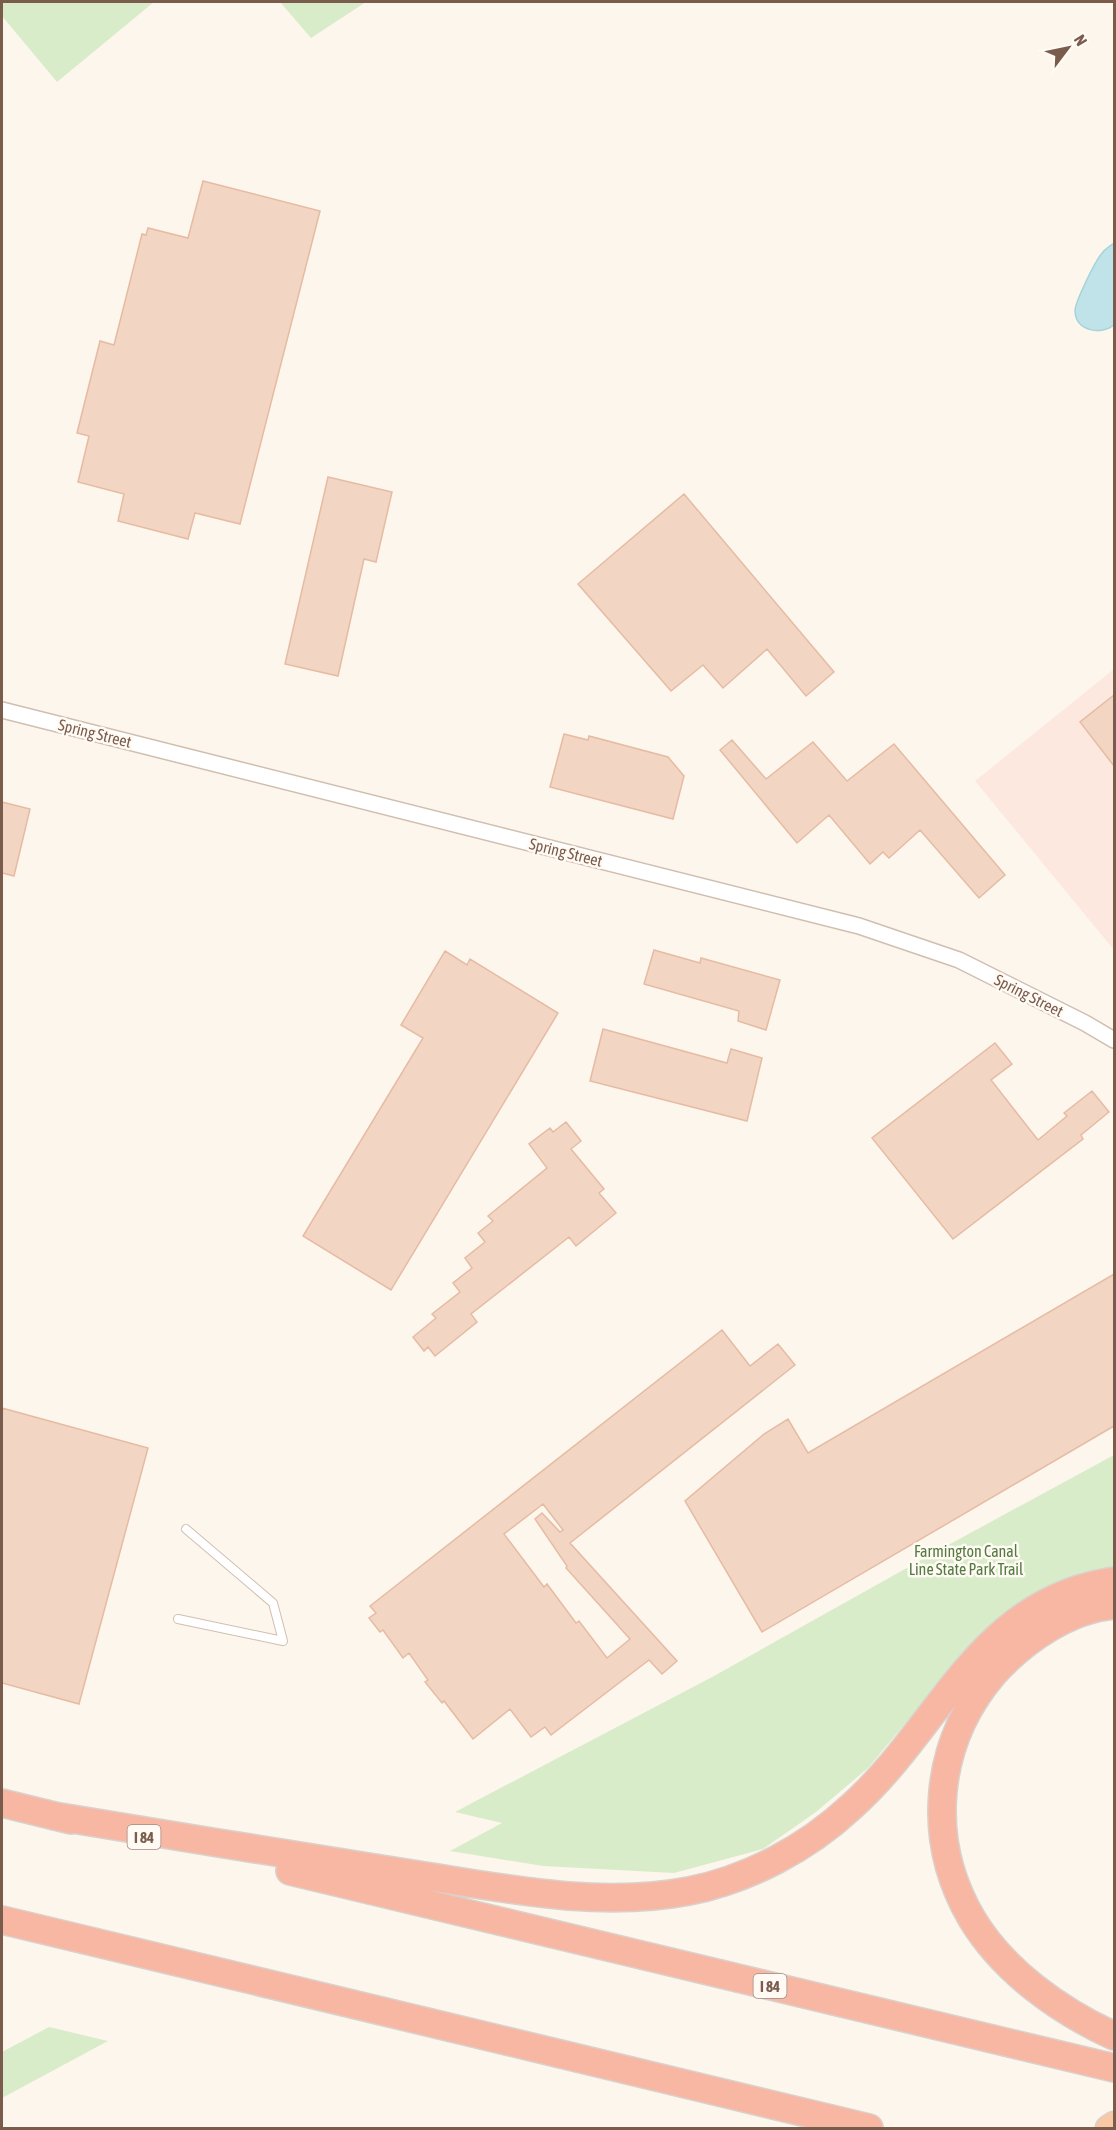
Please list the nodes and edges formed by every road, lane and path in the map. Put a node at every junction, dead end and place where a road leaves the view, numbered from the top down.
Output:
1 (2, 710) edge
2 (1114, 1040) edge
3 (186, 1530) dead end
4 (1114, 1581) edge
5 (1114, 1605) edge
6 (178, 1619) dead end
7 (2, 1803) edge
8 (297, 1864) junction
9 (2, 1920) edge
10 (1114, 2036) edge
11 (1112, 2067) edge
12 (1114, 2124) edge
13 (868, 2128) edge
14 (1108, 2128) edge

1 - 2 street, Spring Street
3 - 6 lane
4 - 8 highway
5 - 10 highway
7 - 8 highway, I 84
8 - 11 highway, I 84
9 - 13 highway
12 - 14 highway

